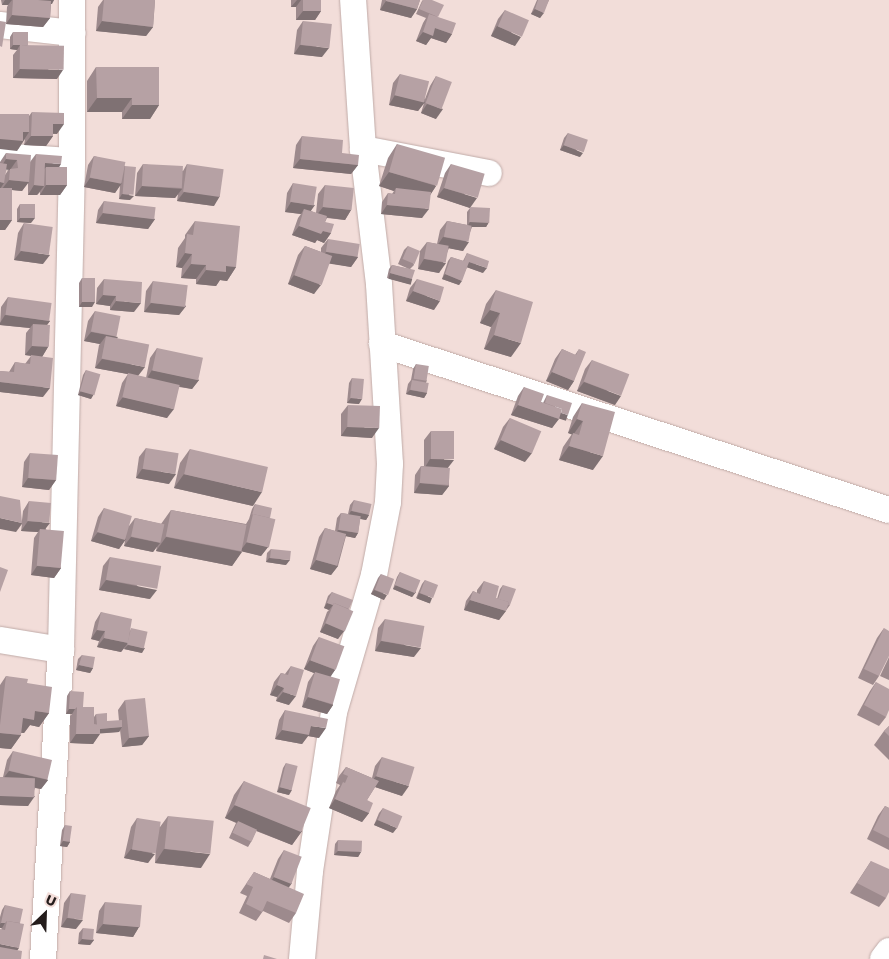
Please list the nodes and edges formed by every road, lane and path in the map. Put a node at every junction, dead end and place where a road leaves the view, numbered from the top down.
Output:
1 (72, 0) edge
2 (353, 0) edge
3 (0, 25) edge
4 (73, 33) junction
5 (363, 149) junction
6 (0, 156) edge
7 (72, 161) junction
8 (489, 173) dead end
9 (382, 344) junction
10 (889, 510) edge
11 (0, 640) edge
12 (61, 650) junction
13 (889, 951) edge
14 (43, 959) edge
15 (302, 959) edge
16 (883, 959) edge

1 - 4 street
2 - 5 street
3 - 4 street
4 - 7 street
5 - 8 street
5 - 9 street
6 - 7 street
7 - 12 street
9 - 10 street
9 - 15 street
11 - 12 street
12 - 14 street
13 - 16 street

